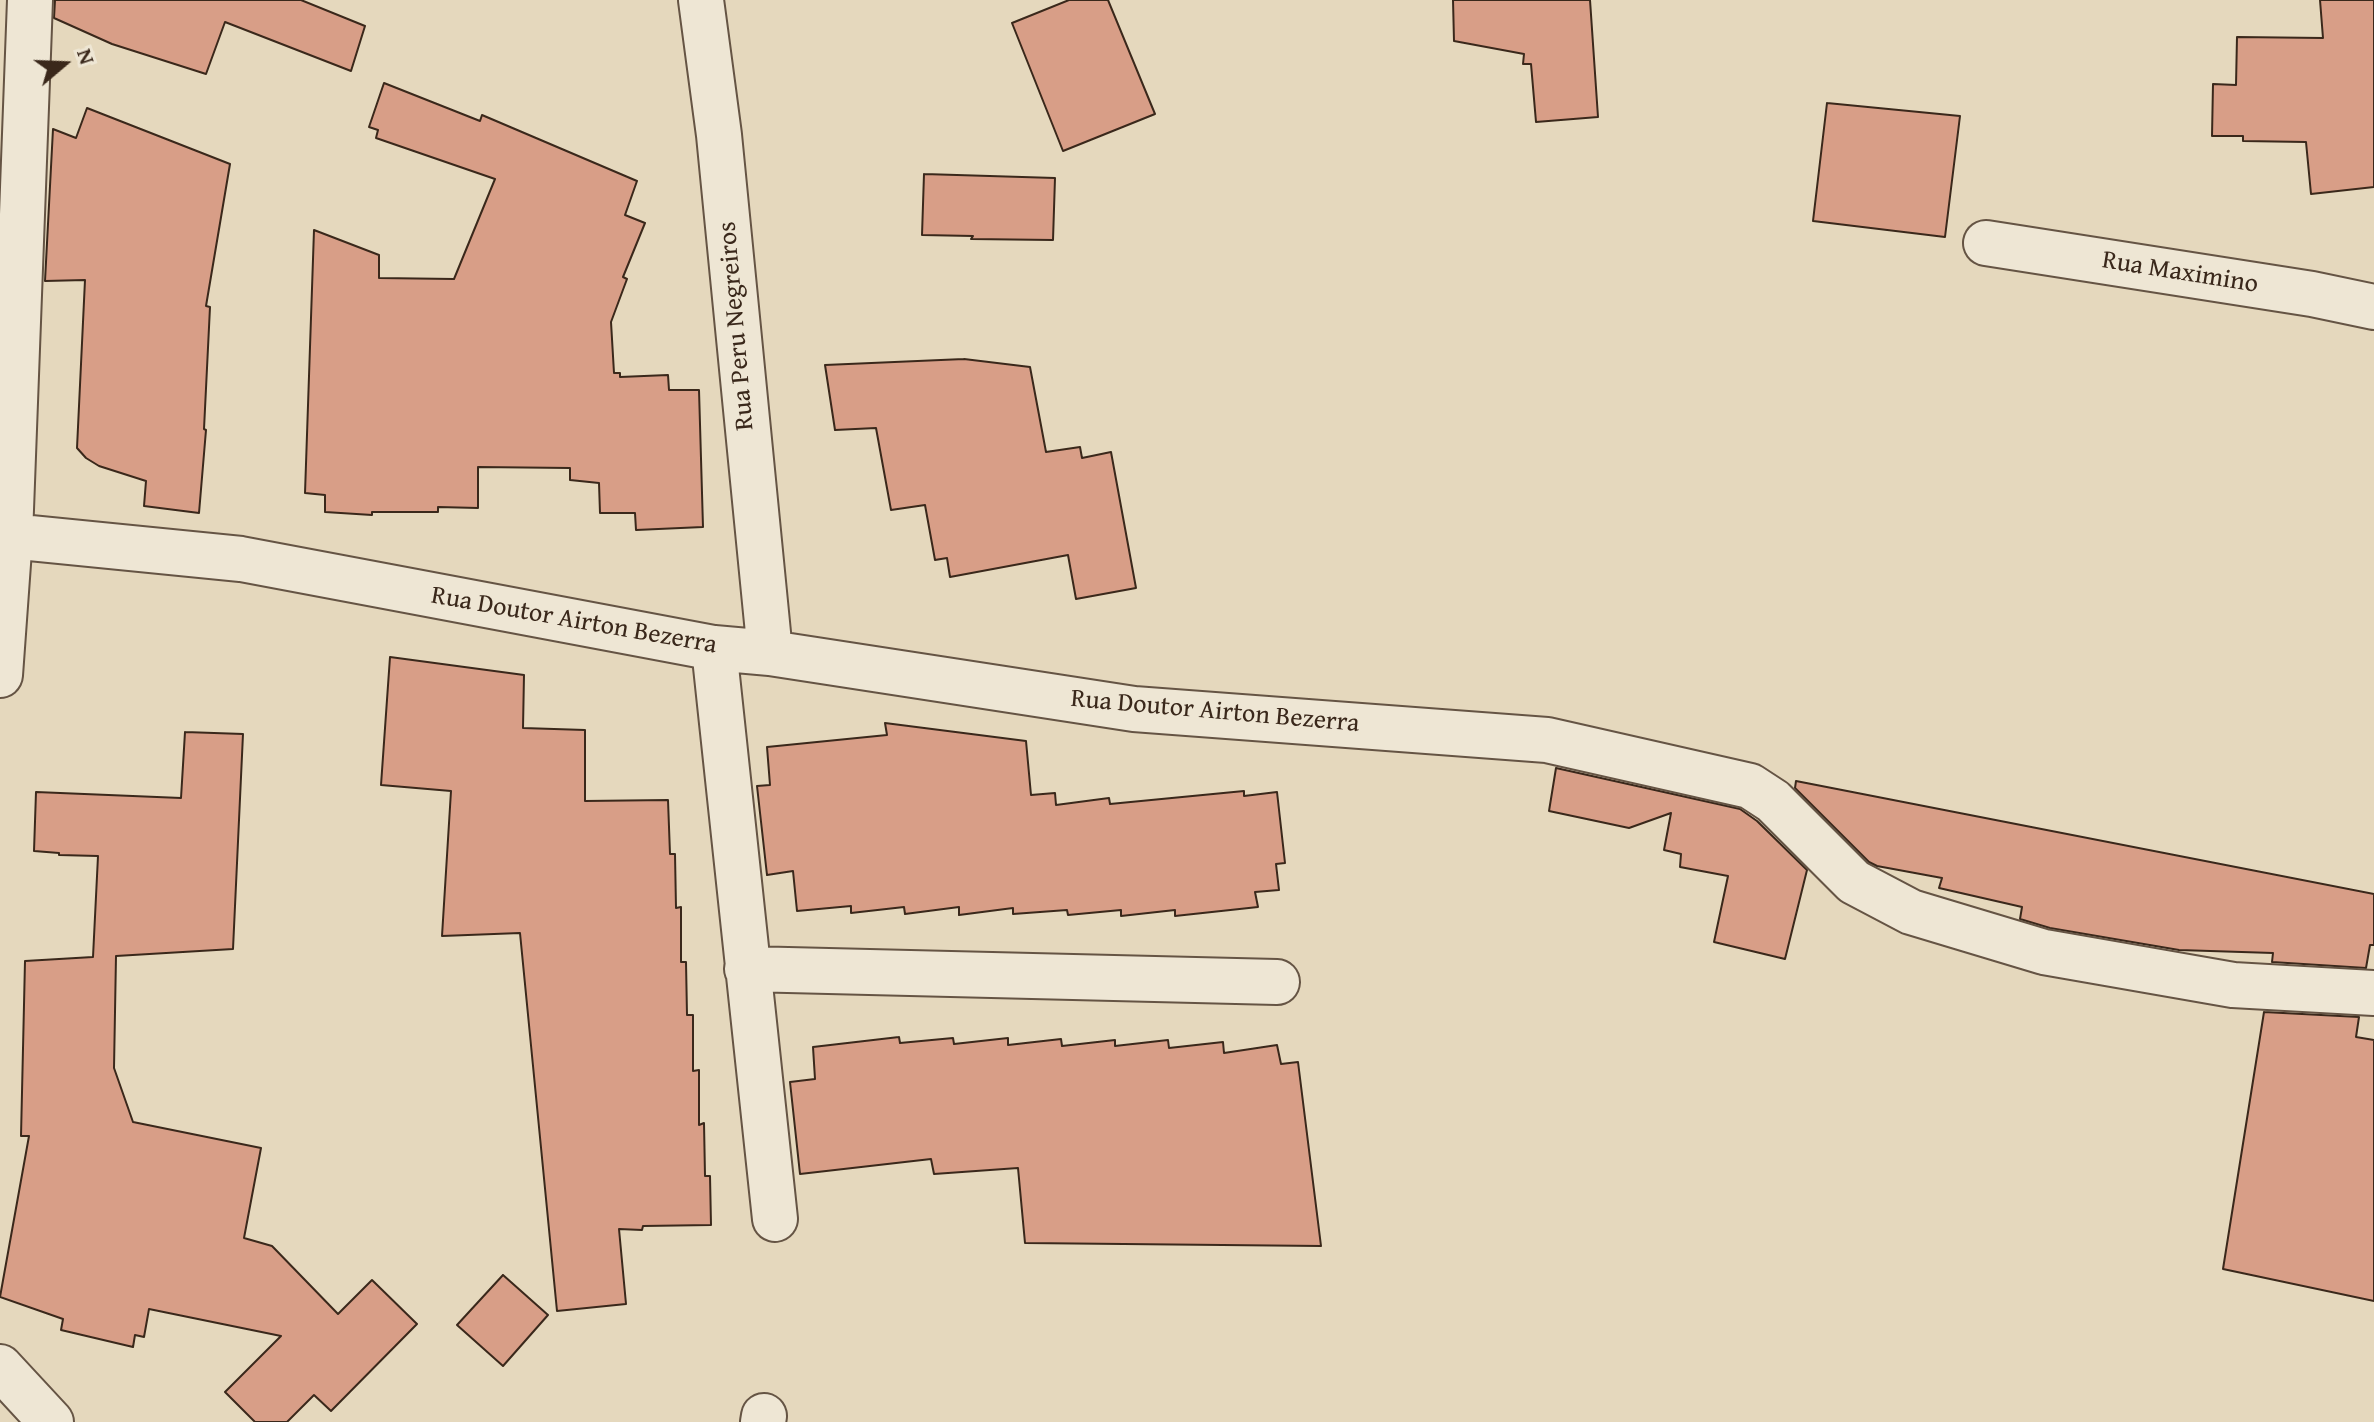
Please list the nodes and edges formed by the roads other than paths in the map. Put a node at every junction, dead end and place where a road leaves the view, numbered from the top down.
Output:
1 (30, 0) edge
2 (701, 0) edge
3 (1986, 243) dead end
4 (2374, 307) edge
5 (10, 536) junction
6 (714, 648) junction
7 (770, 653) junction
8 (0, 675) edge
9 (747, 969) junction
10 (1277, 982) dead end
11 (2374, 993) edge
12 (775, 1219) dead end
13 (0, 1367) edge
14 (51, 1422) edge

1 - 5 street
2 - 7 street, Rua Peru Negreiros
3 - 4 street, Rua Maximino
5 - 6 street, Rua Doutor Airton Bezerra
5 - 8 street
6 - 7 street, Rua Doutor Airton Bezerra
6 - 9 street
7 - 11 street, Rua Doutor Airton Bezerra
9 - 10 street
9 - 12 street
13 - 14 street

